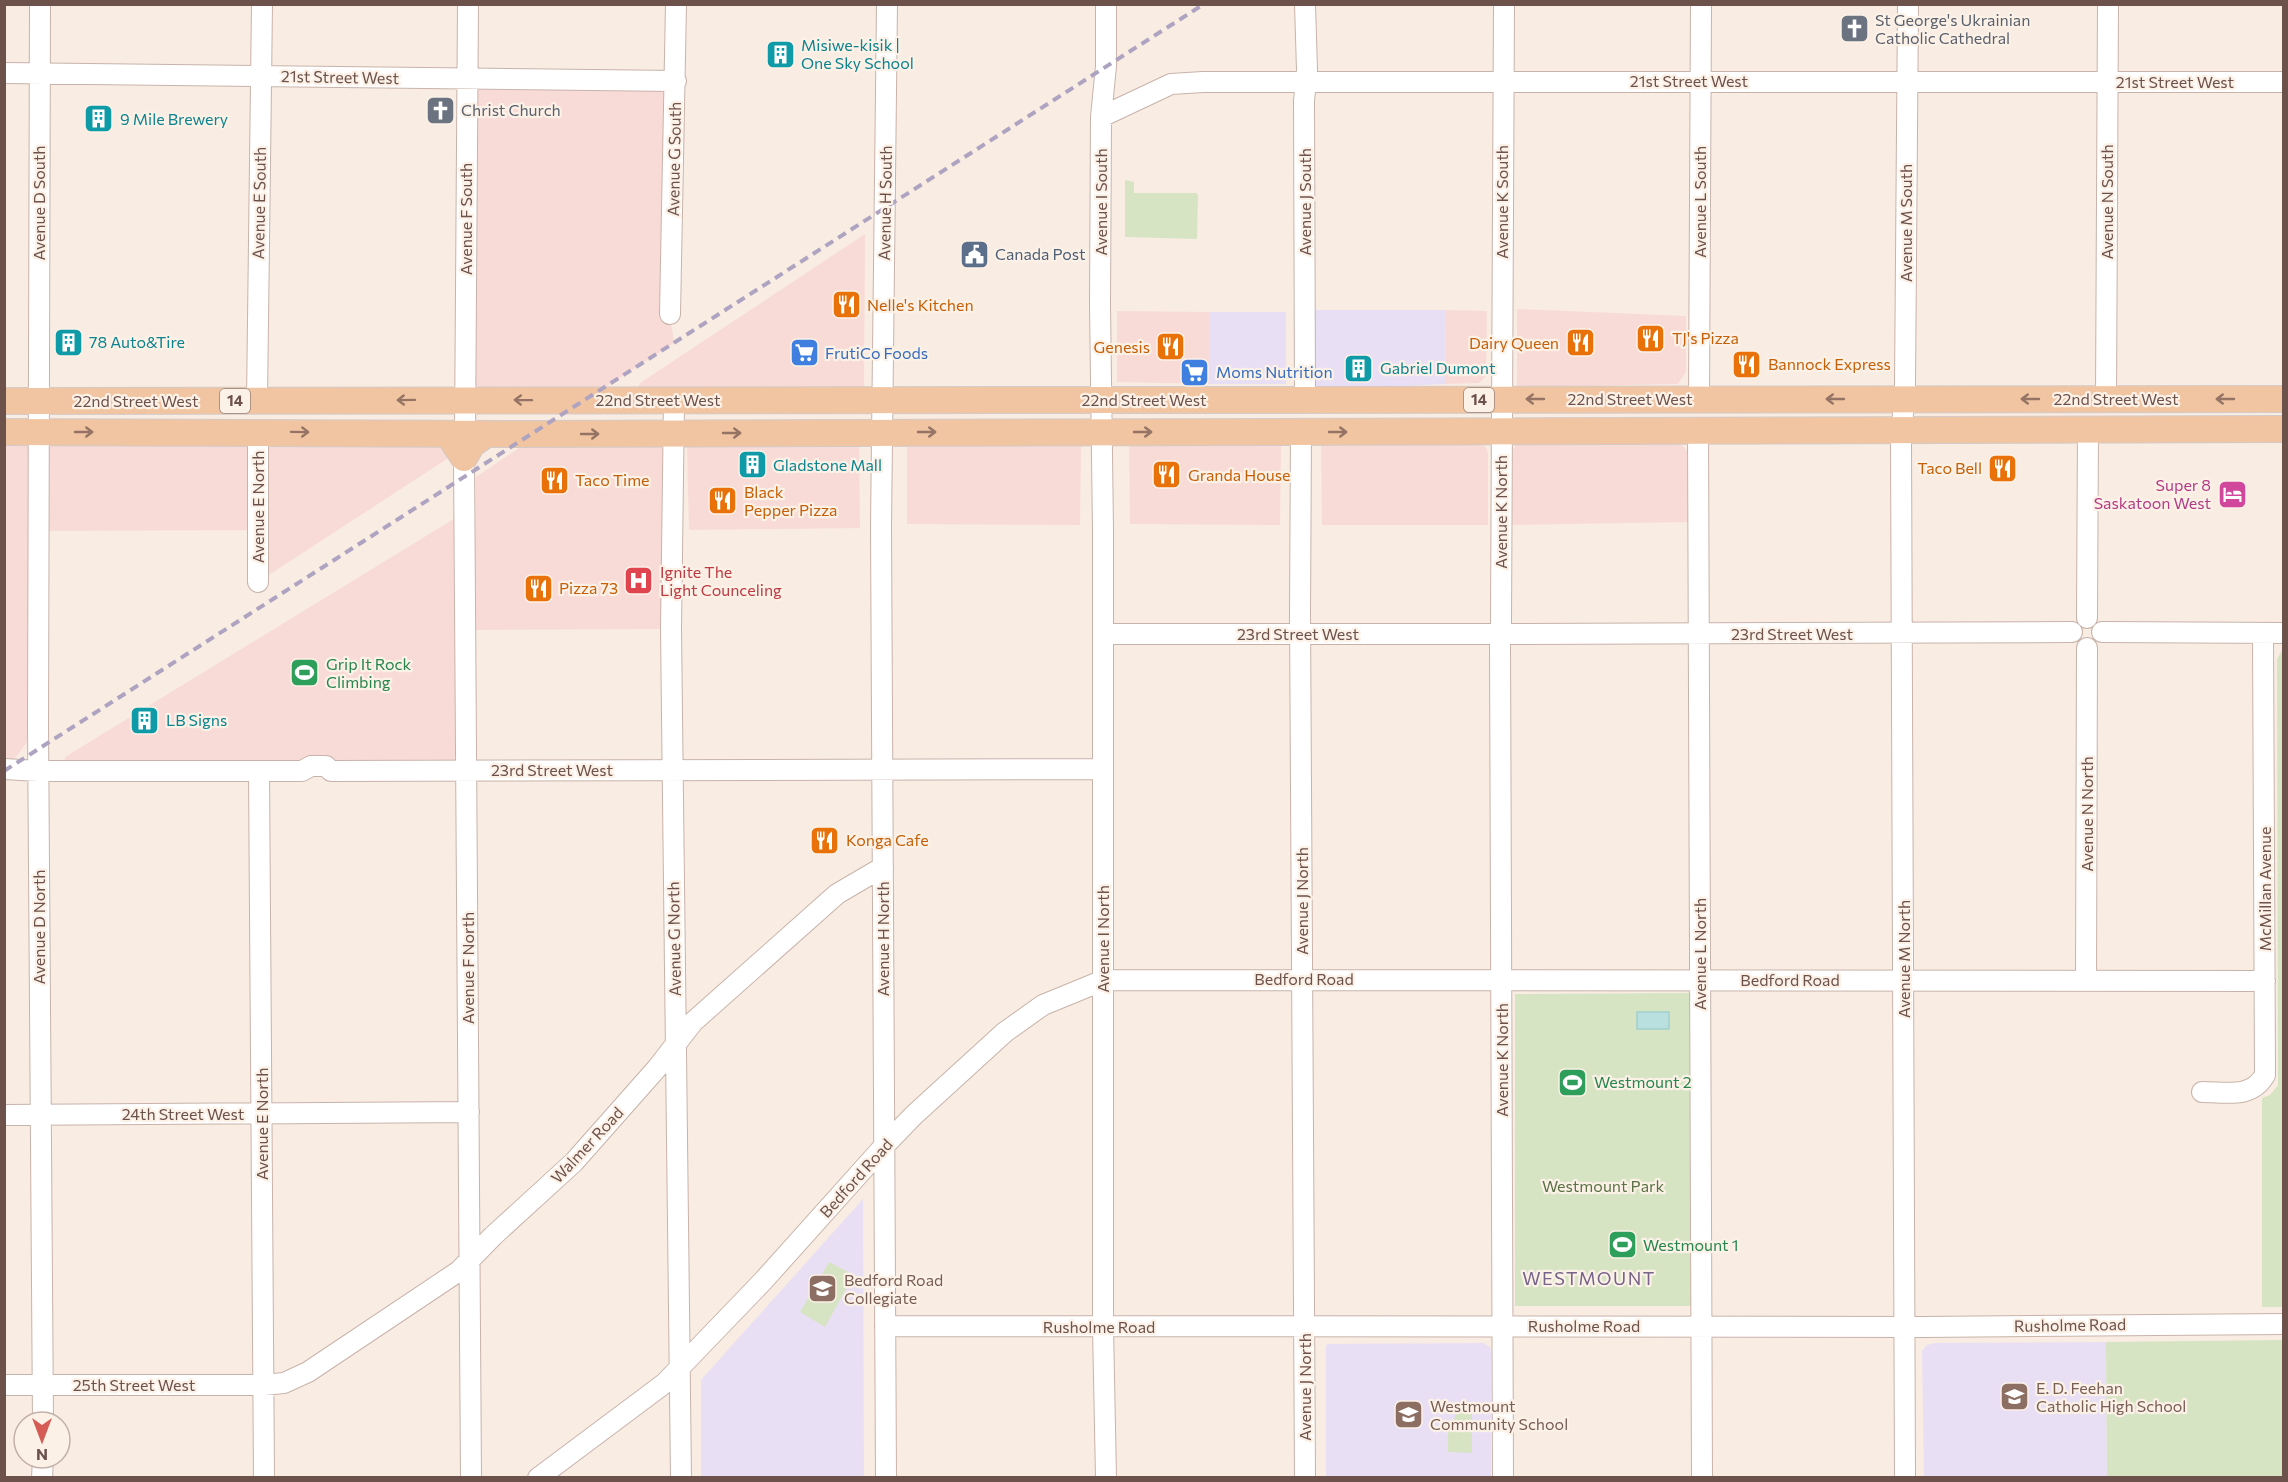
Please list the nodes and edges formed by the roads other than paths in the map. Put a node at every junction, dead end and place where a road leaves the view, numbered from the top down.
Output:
1 (40, 4) edge
2 (262, 4) edge
3 (468, 4) edge
4 (676, 4) edge
5 (887, 4) edge
6 (1106, 4) edge
7 (1305, 4) edge
8 (1504, 4) edge
9 (1701, 4) edge
10 (1908, 4) edge
11 (2108, 4) edge
12 (4, 73) edge
13 (39, 73) junction
14 (261, 76) junction
15 (468, 79) junction
16 (676, 81) junction
17 (1701, 81) junction
18 (1503, 82) junction
19 (1907, 82) junction
20 (2108, 82) junction
21 (2283, 82) edge
22 (1306, 83) junction
23 (1101, 117) junction
24 (670, 314) dead end
25 (1305, 399) junction
26 (1699, 399) junction
27 (1905, 399) junction
28 (2106, 399) junction
29 (2283, 399) edge
30 (465, 400) junction
31 (674, 400) junction
32 (1102, 400) junction
33 (1502, 400) junction
34 (4, 401) edge
35 (38, 401) junction
36 (257, 401) junction
37 (882, 401) junction
38 (2283, 429) edge
39 (1698, 430) junction
40 (2088, 430) junction
41 (38, 431) junction
42 (1502, 431) junction
43 (4, 432) edge
44 (258, 432) junction
45 (882, 432) junction
46 (1102, 432) junction
47 (1301, 432) junction
48 (674, 433) junction
49 (1902, 435) junction
50 (466, 440) junction
51 (258, 582) dead end
52 (2087, 618) junction
53 (2072, 632) junction
54 (2102, 632) junction
55 (1300, 633) junction
56 (1903, 633) junction
57 (2263, 633) junction
58 (2283, 633) edge
59 (1104, 634) junction
60 (1501, 634) junction
61 (1698, 634) junction
62 (2087, 648) junction
63 (4, 769) edge
64 (1102, 769) junction
65 (467, 770) junction
66 (674, 770) junction
67 (882, 770) junction
68 (38, 771) junction
69 (259, 771) junction
70 (883, 867) junction
71 (1302, 978) junction
72 (1104, 980) junction
73 (1502, 980) junction
74 (1699, 980) junction
75 (1904, 981) junction
76 (2086, 981) junction
77 (2265, 981) junction
78 (676, 1042) junction
79 (2202, 1092) dead end
80 (469, 1112) junction
81 (262, 1114) junction
82 (4, 1115) edge
83 (40, 1115) junction
84 (885, 1144) junction
85 (469, 1260) junction
86 (2283, 1324) edge
87 (885, 1326) junction
88 (1702, 1326) junction
89 (1103, 1327) junction
90 (1502, 1327) junction
91 (1905, 1327) junction
92 (1304, 1328) junction
93 (680, 1367) junction
94 (4, 1385) edge
95 (44, 1385) junction
96 (264, 1385) junction
97 (43, 1410) edge
98 (264, 1478) edge
99 (471, 1478) edge
100 (538, 1478) edge
101 (681, 1478) edge
102 (886, 1478) edge
103 (1106, 1478) edge
104 (1305, 1478) edge
105 (1503, 1478) edge
106 (1702, 1478) edge
107 (1905, 1478) edge

1 - 13 street, Avenue D South
2 - 14 street, Avenue E South
3 - 15 street, Avenue F South
4 - 16 street, Avenue G South
5 - 37 street, Avenue H South
6 - 23 street, Avenue I South
7 - 22 street, Avenue J South
8 - 18 street, Avenue K South
9 - 17 street, Avenue L South
10 - 19 street, Avenue M South
11 - 20 street, Avenue N South
12 - 13 street, 21st Street West
13 - 14 street, 21st Street West
13 - 35 street, Avenue D South
14 - 15 street, 21st Street West
14 - 36 street, Avenue E South
15 - 16 street, 21st Street West
15 - 30 street, Avenue F South
16 - 24 street, Avenue G South
17 - 18 street, 21st Street West
17 - 19 street, 21st Street West
17 - 26 street, Avenue L South
18 - 22 street, 21st Street West
18 - 33 street, Avenue K South
19 - 20 street, 21st Street West
19 - 27 street, Avenue M South
20 - 21 street, 21st Street West
20 - 28 street, Avenue N South
22 - 23 street, 21st Street West
22 - 25 street, Avenue J South
23 - 32 street, Avenue I South
25 - 32 main road, 22nd Street West / 14
25 - 33 main road, 22nd Street West / 14
27 -> 26 main road, 22nd Street West / 14
26 -> 33 main road, 22nd Street West / 14
28 -> 27 main road, 22nd Street West / 14
27 - 49 street, Avenue M South
29 -> 28 main road, 22nd Street West / 14
31 -> 30 main road, 22nd Street West / 14
30 -> 36 main road, 22nd Street West / 14
30 - 50 street, Avenue F South
31 - 37 main road, 22nd Street West / 14
31 - 48 street, Avenue G North
32 - 37 main road, 22nd Street West / 14
32 - 46 street, Avenue I North
33 - 42 street, Avenue K North
34 - 35 main road, 22nd Street West / 14
35 - 36 main road, 22nd Street West / 14
35 - 41 street, Avenue D South
37 - 45 street, Avenue H North
38 - 40 main road, 22nd Street West / 14
39 - 42 main road, 22nd Street West / 14
39 - 49 main road, 22nd Street West / 14
39 - 61 street, Avenue L North
40 - 49 main road, 22nd Street West / 14
40 - 52 street
41 - 43 main road, 22nd Street West / 14
41 -> 44 main road, 22nd Street West / 14
41 - 68 street, Avenue D North
47 -> 42 main road, 22nd Street West / 14
42 - 60 street, Avenue K North
44 -> 50 main road, 22nd Street West / 14
44 - 51 street, Avenue E North
45 -> 46 main road, 22nd Street West / 14
48 -> 45 main road, 22nd Street West / 14
45 - 67 street, Avenue H North
46 -> 47 main road, 22nd Street West / 14
46 - 59 street, Avenue I North
47 - 55 street, Avenue J North
50 -> 48 main road, 22nd Street West / 14
48 - 66 street, Avenue G North
49 - 56 street, Avenue M North
50 - 65 street, Avenue F North
52 - 53 street
52 - 54 street
53 - 56 street, 23rd Street West
53 - 62 street
54 - 57 street
54 - 62 street
55 - 59 street, 23rd Street West
55 - 60 street, 23rd Street West
55 - 71 street, Avenue J North
56 - 61 street, 23rd Street West
56 - 75 street, Avenue M North
57 - 58 street
57 - 77 street, McMillan Avenue
59 - 64 street, Avenue I North
60 - 61 street, 23rd Street West
60 - 73 street, Avenue K North
61 - 74 street, Avenue L North
62 - 76 street, Avenue N North
63 - 68 street, 23rd Street West
64 - 67 street, 23rd Street West
64 - 72 street, Avenue I North
65 - 66 street, 23rd Street West
65 - 69 street, 23rd Street West
65 - 80 street, Avenue F North
66 - 67 street, 23rd Street West
66 - 78 street, Avenue G North
67 - 70 street, Avenue H North
68 - 69 street, 23rd Street West
68 - 83 street, Avenue D North
69 - 81 street, Avenue E North
70 - 78 street, Walmer Road
70 - 84 street, Avenue H North
71 - 72 street, Bedford Road
71 - 73 street, Bedford Road
71 - 92 street, Avenue J North
72 - 84 street, Bedford Road
72 - 89 street, Avenue I North
73 - 74 street, Bedford Road
73 - 90 street, Avenue K North
74 - 75 street, Bedford Road
74 - 88 street, Avenue L North
75 - 76 street, Bedford Road
75 - 91 street, Avenue M North
76 - 77 street, Bedford Road
77 - 79 street, McMillan Avenue
78 - 85 street, Walmer Road
78 - 93 street, Avenue G North
80 - 81 street, 24th Street West
80 - 85 street, Avenue F North
81 - 83 street, 24th Street West
81 - 96 street, Avenue E North
82 - 83 street, 24th Street West
83 - 95 street, Avenue D North
84 - 87 street, Avenue H North
84 - 93 street, Bedford Road
85 - 96 street, Walmer Road
85 - 99 street, Avenue F North
86 - 91 street, Rusholme Road
87 - 89 street, Rusholme Road
87 - 102 street, Avenue H North
88 - 90 street, Rusholme Road
88 - 91 street, Rusholme Road
88 - 106 street, Avenue L North
89 - 92 street, Rusholme Road
89 - 103 street, Avenue I North
90 - 92 street, Rusholme Road
90 - 105 street, Avenue K North
91 - 107 street, Avenue M North
92 - 104 street, Avenue J North
93 - 100 street, Bedford Road
93 - 101 street, Avenue G North
94 - 95 street, 25th Street West
95 - 96 street, 25th Street West
95 - 97 street, Avenue D North
96 - 98 street, Avenue E North

